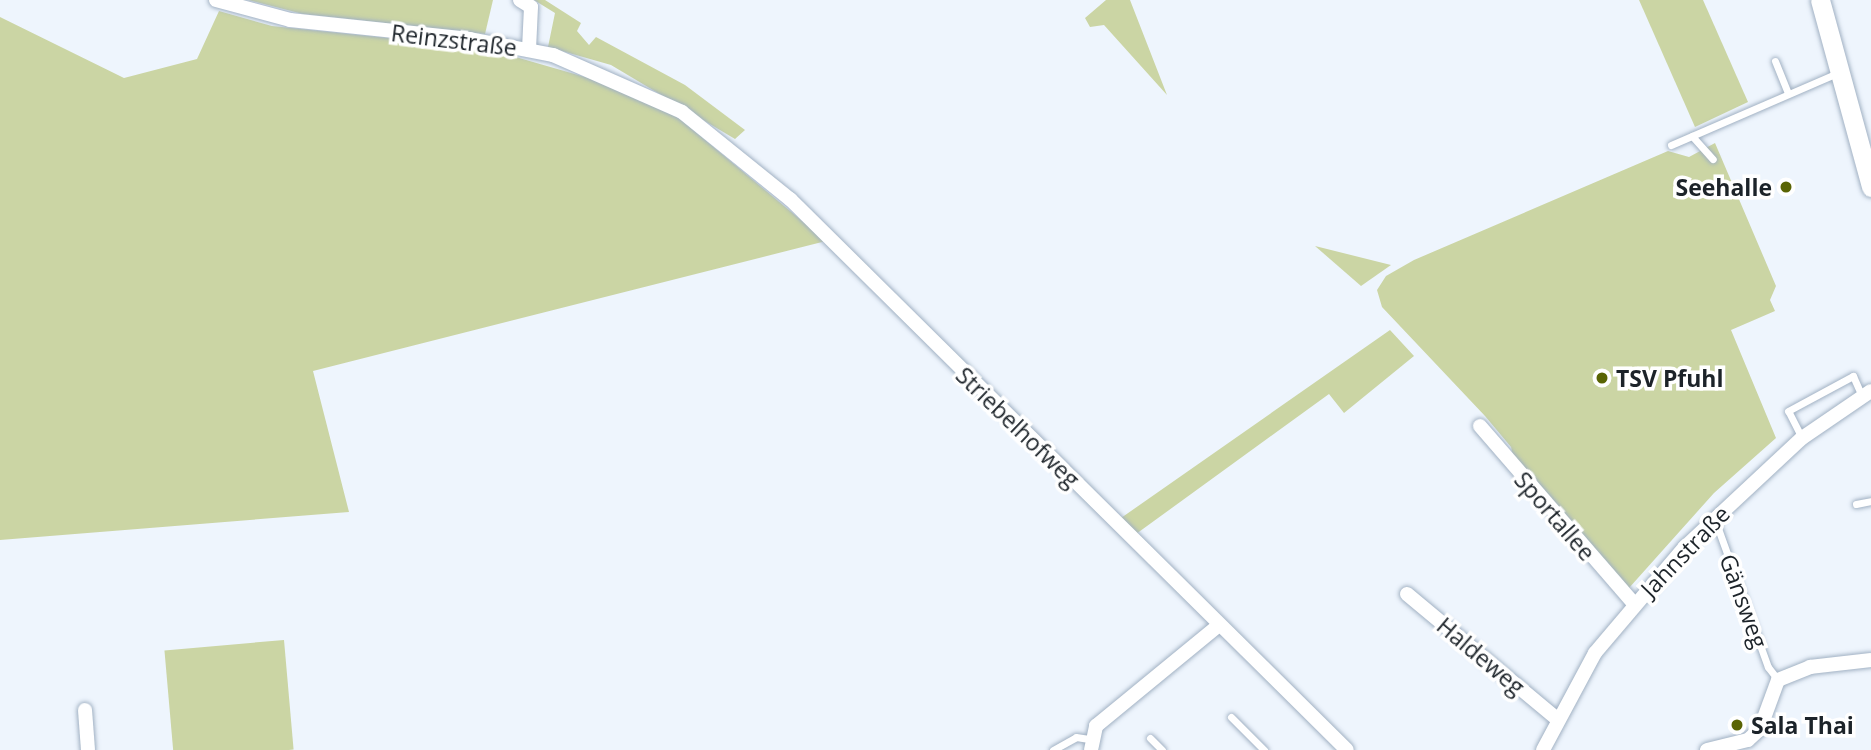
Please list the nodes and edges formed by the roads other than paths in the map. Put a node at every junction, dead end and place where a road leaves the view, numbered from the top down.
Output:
1 (216, 0) edge
2 (520, 0) edge
3 (1820, 0) edge
4 (528, 49) junction
5 (1775, 61) dead end
6 (1842, 72) junction
7 (1788, 93) junction
8 (682, 112) joint
9 (1692, 135) junction
10 (1671, 145) dead end
11 (1713, 159) dead end
12 (1871, 187) edge
13 (1866, 393) edge
14 (1480, 426) dead end
15 (1802, 438) junction
16 (1871, 501) edge
17 (1856, 505) dead end
18 (1714, 519) junction
19 (1407, 594) dead end
20 (1634, 604) junction
21 (1219, 625) junction
22 (1871, 660) edge
23 (1778, 680) junction
24 (85, 710) dead end
25 (1231, 717) dead end
26 (1556, 718) junction
27 (1150, 738) dead end
28 (1090, 745) edge
29 (88, 750) edge
30 (1053, 750) edge
31 (1162, 750) edge
32 (1264, 750) edge
33 (1348, 750) edge
34 (1543, 750) edge
35 (1707, 750) edge

1 - 4 street, Reinzstraße
2 - 4 street
3 - 6 street
4 - 8 street, Reinzstraße
5 - 7 lane
6 - 7 lane
6 - 12 street
7 - 9 lane
8 - 21 street, Striebelhofweg
9 - 10 lane
9 - 11 lane
13 - 15 street, Jahnstraße
13 - 15 lane
14 - 20 street, Sportallee
15 - 18 street, Jahnstraße
16 - 17 lane
18 - 20 street, Jahnstraße
18 - 23 lane, Gänsweg
19 - 26 street, Haldeweg
20 - 26 street, Jahnstraße
21 - 28 street
21 - 33 street, Striebelhofweg
22 - 23 street
23 - 35 street
24 - 29 street
25 - 32 lane
26 - 34 street, Jahnstraße
27 - 31 lane
28 - 30 lane

